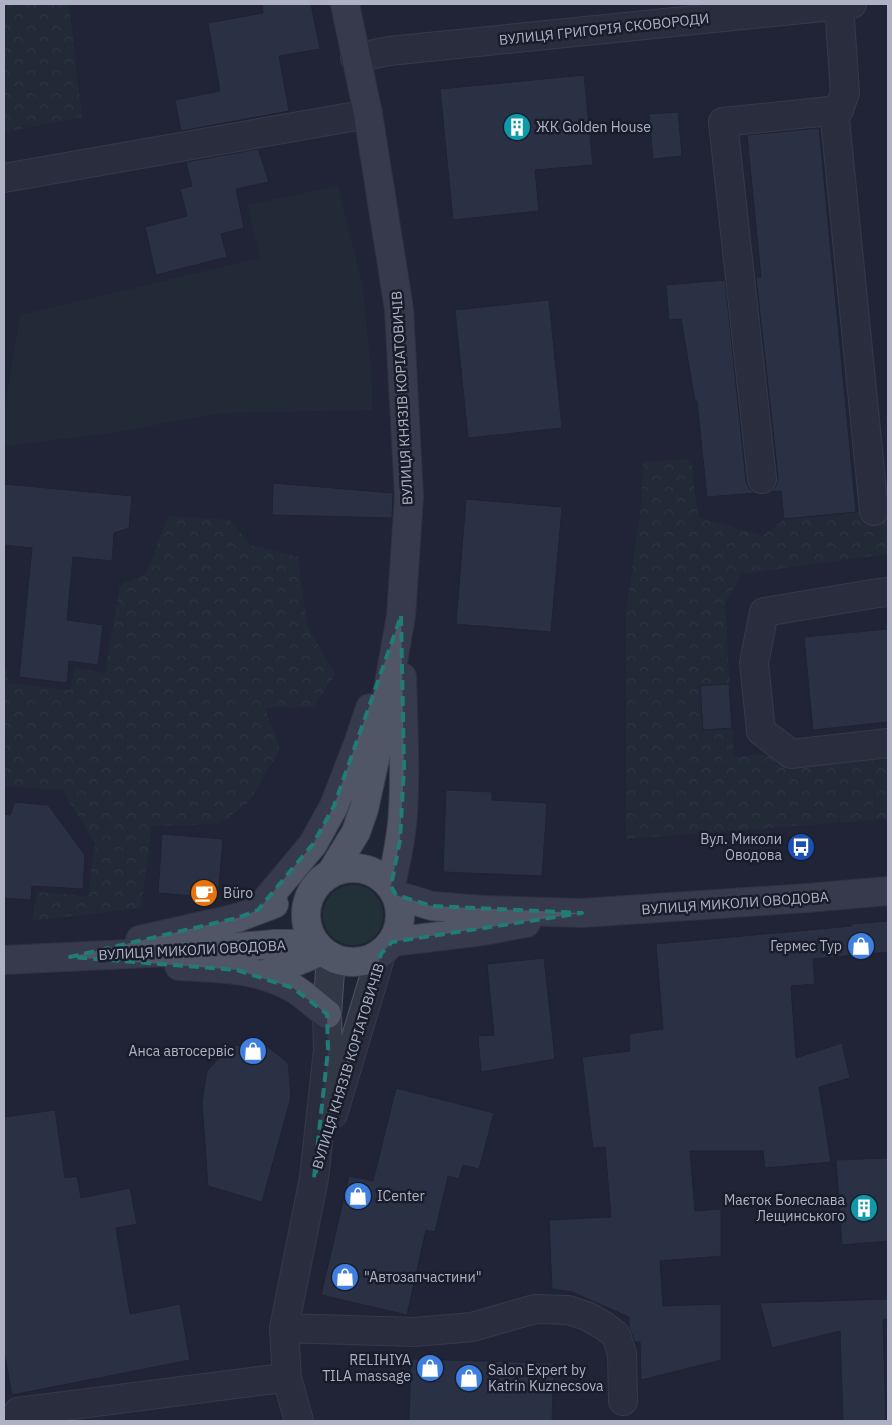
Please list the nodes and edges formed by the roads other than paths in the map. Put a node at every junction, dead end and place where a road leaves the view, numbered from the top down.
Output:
1 (345, 4) edge
2 (845, 4) edge
3 (355, 58) junction
4 (839, 110) junction
5 (368, 114) junction
6 (4, 178) edge
7 (762, 479) dead end
8 (874, 511) dead end
9 (888, 592) edge
10 (401, 616) junction
11 (888, 743) edge
12 (321, 882) junction
13 (394, 891) junction
14 (888, 891) edge
15 (258, 910) junction
16 (582, 913) junction
17 (387, 948) junction
18 (322, 951) junction
19 (70, 957) junction
20 (4, 960) edge
21 (263, 975) junction
22 (327, 1014) junction
23 (314, 1178) junction
24 (284, 1328) junction
25 (287, 1378) junction
26 (623, 1401) dead end
27 (17, 1421) edge
28 (299, 1421) edge

1 - 3 main road, ВУЛИЦЯ КНЯЗІВ КОРІАТОВИЧІВ
2 - 3 street, ВУЛИЦЯ ГРИГОРІЯ СКОВОРОДИ
2 - 4 street
3 - 5 main road, ВУЛИЦЯ КНЯЗІВ КОРІАТОВИЧІВ
4 - 7 street
4 - 8 street
5 - 6 street
5 - 10 main road, ВУЛИЦЯ КНЯЗІВ КОРІАТОВИЧІВ
9 - 11 street
10 - 12 main road, ВУЛИЦЯ КНЯЗІВ КОРІАТОВИЧІВ
10 - 13 main road, ВУЛИЦЯ КНЯЗІВ КОРІАТОВИЧІВ
10 - 15 main road, ВУЛИЦЯ КНЯЗІВ КОРІАТОВИЧІВ
12 - 13 main road
12 - 15 main road, ВУЛИЦЯ МИКОЛИ ОВОДОВА
12 - 18 main road
13 - 16 main road, ВУЛИЦЯ МИКОЛИ ОВОДОВА
13 - 17 main road
14 - 16 main road, ВУЛИЦЯ МИКОЛИ ОВОДОВА
15 - 19 main road, ВУЛИЦЯ МИКОЛИ ОВОДОВА
16 - 17 main road, ВУЛИЦЯ МИКОЛИ ОВОДОВА
17 - 18 main road
17 - 23 street, ВУЛИЦЯ КНЯЗІВ КОРІАТОВИЧІВ
18 - 19 main road, ВУЛИЦЯ МИКОЛИ ОВОДОВА
18 - 21 main road, ВУЛИЦЯ МИКОЛИ ОВОДОВА
18 - 22 street, ВУЛИЦЯ КНЯЗІВ КОРІАТОВИЧІВ
19 - 20 main road, ВУЛИЦЯ МИКОЛИ ОВОДОВА
19 - 21 main road, ВУЛИЦЯ МИКОЛИ ОВОДОВА
21 - 22 main road, ВУЛИЦЯ МИКОЛИ ОВОДОВА
22 - 23 street, ВУЛИЦЯ КНЯЗІВ КОРІАТОВИЧІВ
23 - 24 street, ВУЛИЦЯ КНЯЗІВ КОРІАТОВИЧІВ
24 - 25 street, ВУЛИЦЯ КНЯЗІВ КОРІАТОВИЧІВ
24 - 26 street
25 - 27 street
25 - 28 street, ВУЛИЦЯ КНЯЗІВ КОРІАТОВИЧІВ

